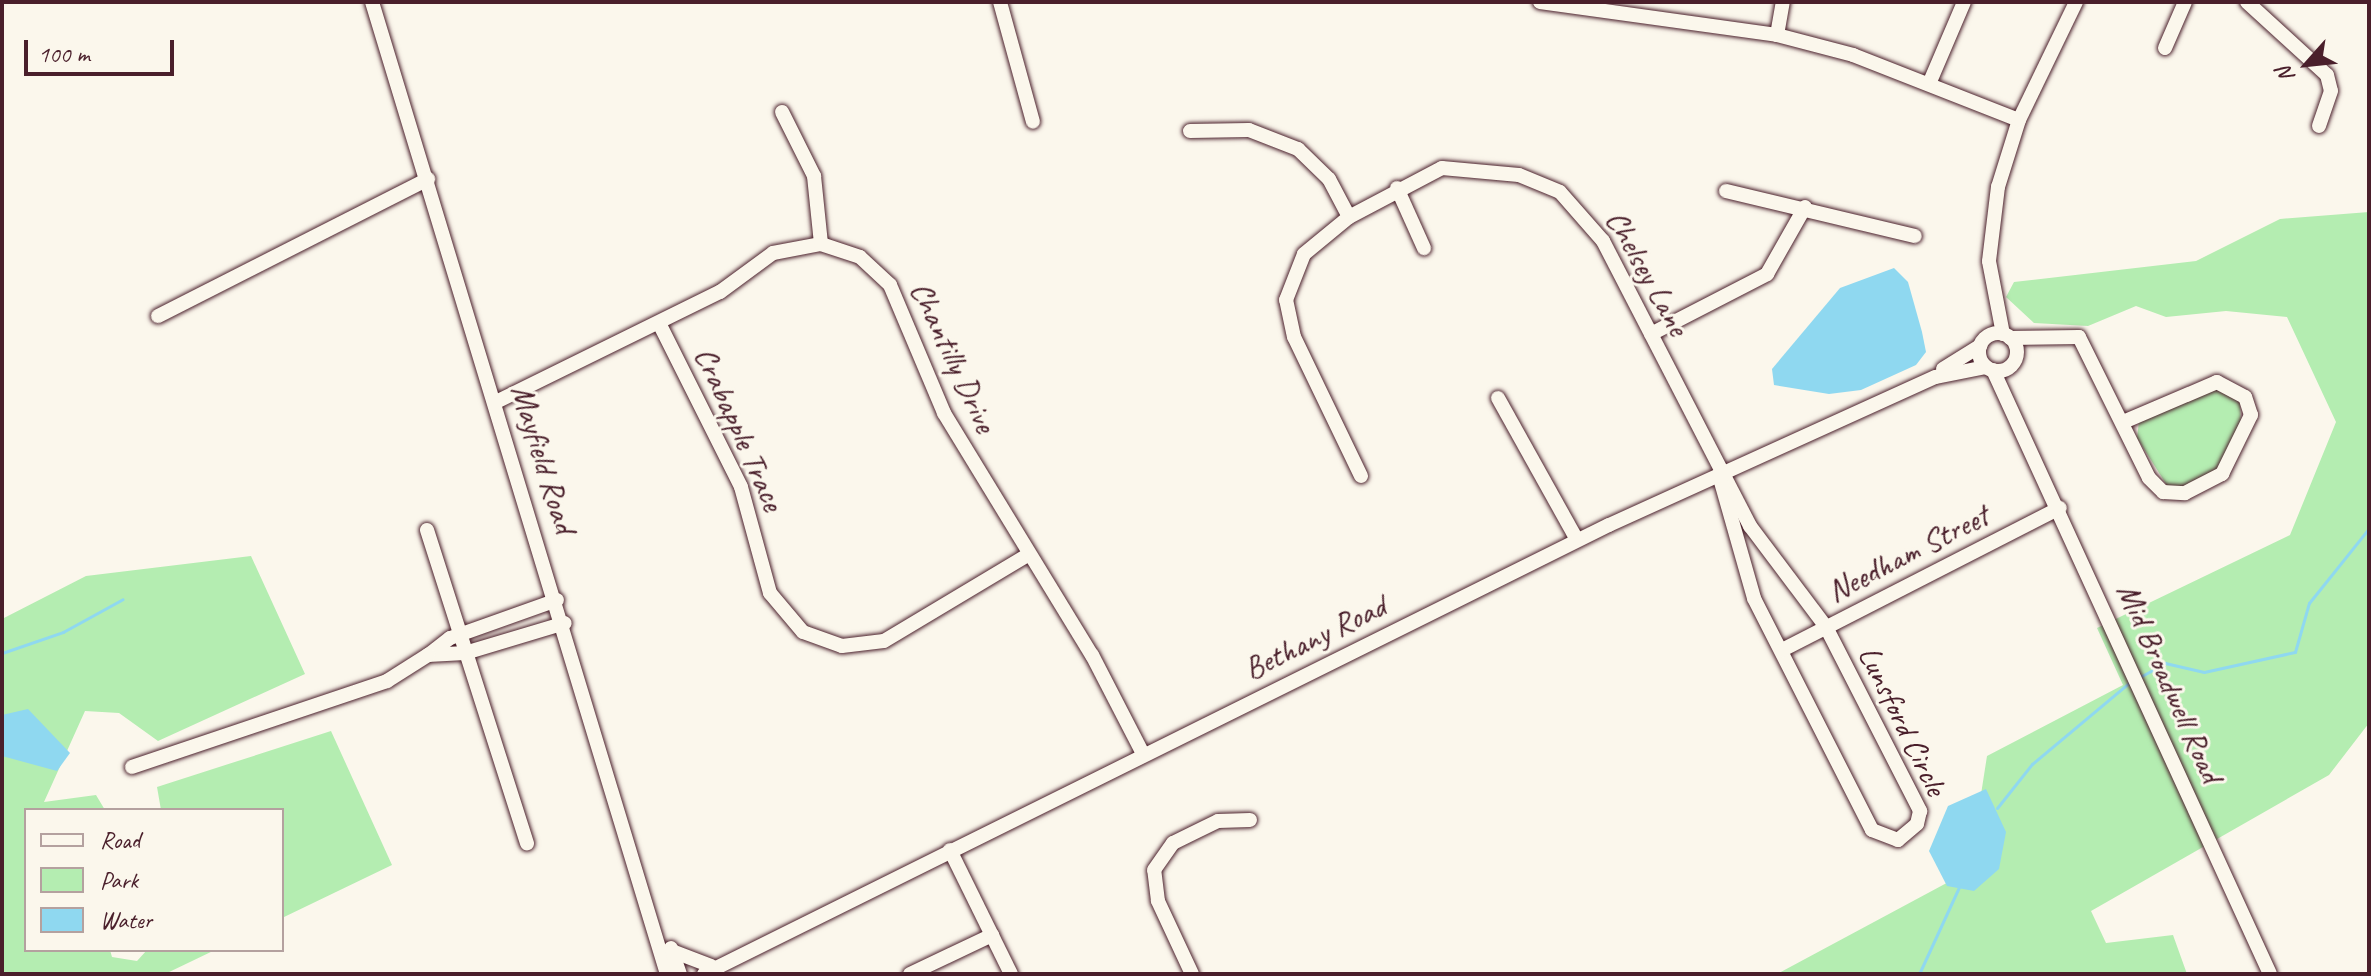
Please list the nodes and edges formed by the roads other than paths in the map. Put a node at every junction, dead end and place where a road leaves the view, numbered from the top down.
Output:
1 (372, 2) edge
2 (1000, 2) edge
3 (1540, 2) edge
4 (1783, 2) edge
5 (1964, 2) edge
6 (2076, 2) edge
7 (2185, 2) edge
8 (2247, 2) edge
9 (1572, 4) edge
10 (1777, 35) junction
11 (2165, 48) dead end
12 (1929, 84) junction
13 (782, 112) dead end
14 (2019, 120) junction
15 (1033, 122) dead end
16 (2319, 126) dead end
17 (1190, 131) dead end
18 (428, 179) junction
19 (1397, 188) junction
20 (1726, 191) dead end
21 (1805, 207) junction
22 (1349, 217) junction
23 (1915, 236) dead end
24 (821, 244) junction
25 (1424, 248) dead end
26 (1991, 292) junction
27 (158, 316) dead end
28 (659, 323) junction
29 (1651, 334) junction
30 (2007, 336) junction
31 (2035, 340) junction
32 (1983, 341) junction
33 (2015, 359) junction
34 (1989, 368) junction
35 (1936, 377) junction
36 (1498, 398) dead end
37 (496, 402) junction
38 (2019, 415) junction
39 (2123, 422) junction
40 (1719, 475) junction
41 (1361, 476) dead end
42 (2060, 508) junction
43 (427, 530) dead end
44 (1577, 540) junction
45 (1026, 556) junction
46 (557, 600) junction
47 (565, 623) junction
48 (1826, 627) junction
49 (460, 634) junction
50 (1782, 650) junction
51 (465, 653) junction
52 (428, 655) junction
53 (1143, 754) junction
54 (132, 767) dead end
55 (1250, 820) dead end
56 (527, 843) dead end
57 (950, 850) junction
58 (659, 933) junction
59 (992, 935) junction
60 (672, 950) junction
61 (715, 969) edge
62 (667, 974) edge
63 (680, 974) edge
64 (910, 974) edge
65 (1011, 974) edge
66 (1192, 974) edge
67 (2270, 974) edge

1 - 18 street, Mayfield Road
2 - 15 street
3 - 9 street
4 - 10 street
5 - 12 street
6 - 14 street
7 - 11 street
8 - 16 street
9 - 10 street
10 - 12 street
12 - 14 street
13 - 24 street
14 - 26 street
17 - 22 street
18 - 27 street
18 - 37 street, Mayfield Road
19 - 22 street, Chelsey Lane
19 - 25 street
19 - 29 street, Chelsey Lane
20 - 21 street
21 - 23 street
21 - 29 street
22 - 41 street, Chelsey Lane
24 - 28 street, Chantilly Drive
24 - 45 street, Chantilly Drive
26 - 30 street
26 - 32 street
28 - 37 street, Chantilly Drive
28 - 45 street, Crabapple Trace
29 - 40 street, Chelsey Lane
30 - 31 street
30 - 32 street
30 - 33 street, Mid Broadwell Road
31 - 33 street, Bethany Road
31 - 39 street
32 - 34 street, Mid Broadwell Road
32 - 35 street, Bethany Road
33 - 34 street, Bethany Road
33 - 38 street, Mid Broadwell Road
34 - 35 street, Bethany Road
34 - 38 street, Mid Broadwell Road
35 - 40 street, Bethany Road
36 - 44 street
37 - 46 street, Mayfield Road
38 - 42 street, Mid Broadwell Road
39 - 39 street
40 - 44 street, Bethany Road
40 - 48 street, Lunsford Circle
40 - 50 street, Lunsford Circle
42 - 48 street, Needham Street
42 - 67 street, Mid Broadwell Road
43 - 49 street
44 - 53 street, Bethany Road
45 - 53 street, Chantilly Drive
46 - 47 street, Mayfield Road
46 - 49 street
47 - 51 street
47 - 58 street, Mayfield Road
48 - 50 street, Needham Street
48 - 50 street, Lunsford Circle
49 - 51 street
49 - 52 street
51 - 52 street
51 - 56 street
52 - 54 street
53 - 57 street, Bethany Road
55 - 66 street
57 - 59 street
57 - 61 street, Bethany Road
58 - 60 street, Mayfield Road
58 - 62 street, Mayfield Road
59 - 64 street
59 - 65 street
60 - 61 street
60 - 63 street, Mayfield Road

